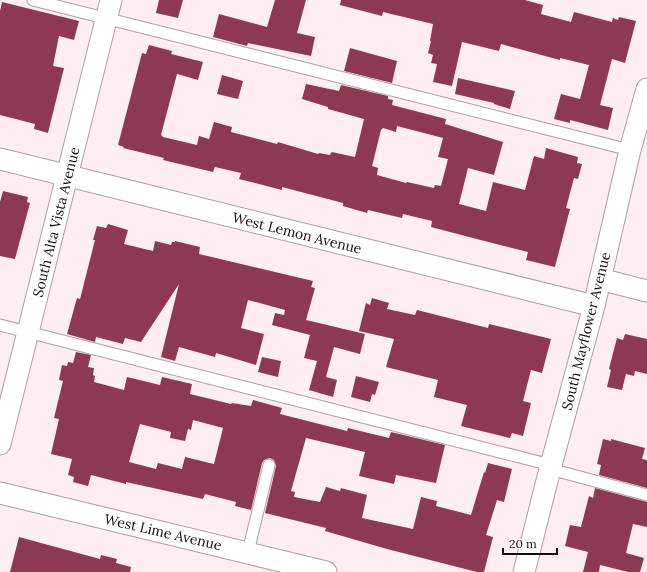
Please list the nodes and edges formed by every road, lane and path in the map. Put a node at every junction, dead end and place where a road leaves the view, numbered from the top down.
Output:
1 (33, 0) edge
2 (109, 9) edge
3 (647, 89) edge
4 (630, 150) junction
5 (0, 159) edge
6 (67, 176) junction
7 (600, 279) junction
8 (647, 291) edge
9 (594, 306) junction
10 (0, 325) edge
11 (28, 332) junction
12 (0, 444) edge
13 (269, 465) dead end
14 (550, 467) junction
15 (0, 493) edge
16 (647, 495) edge
17 (248, 552) junction
18 (326, 572) edge
19 (524, 572) edge

1 - 2 lane
2 - 4 lane
2 - 6 street, South Alta Vista Avenue
3 - 4 street, South Mayflower Avenue
4 - 7 street, South Mayflower Avenue
5 - 6 street, West Lemon Avenue
6 - 9 street, West Lemon Avenue
6 - 11 street, South Alta Vista Avenue
7 - 8 street
7 - 9 street, South Mayflower Avenue
9 - 14 street, South Mayflower Avenue
10 - 11 lane
11 - 12 street, South Alta Vista Avenue
11 - 14 lane
13 - 17 lane
14 - 16 lane
14 - 19 street, South Mayflower Avenue
15 - 17 street, West Lime Avenue
17 - 18 street, West Lime Avenue

